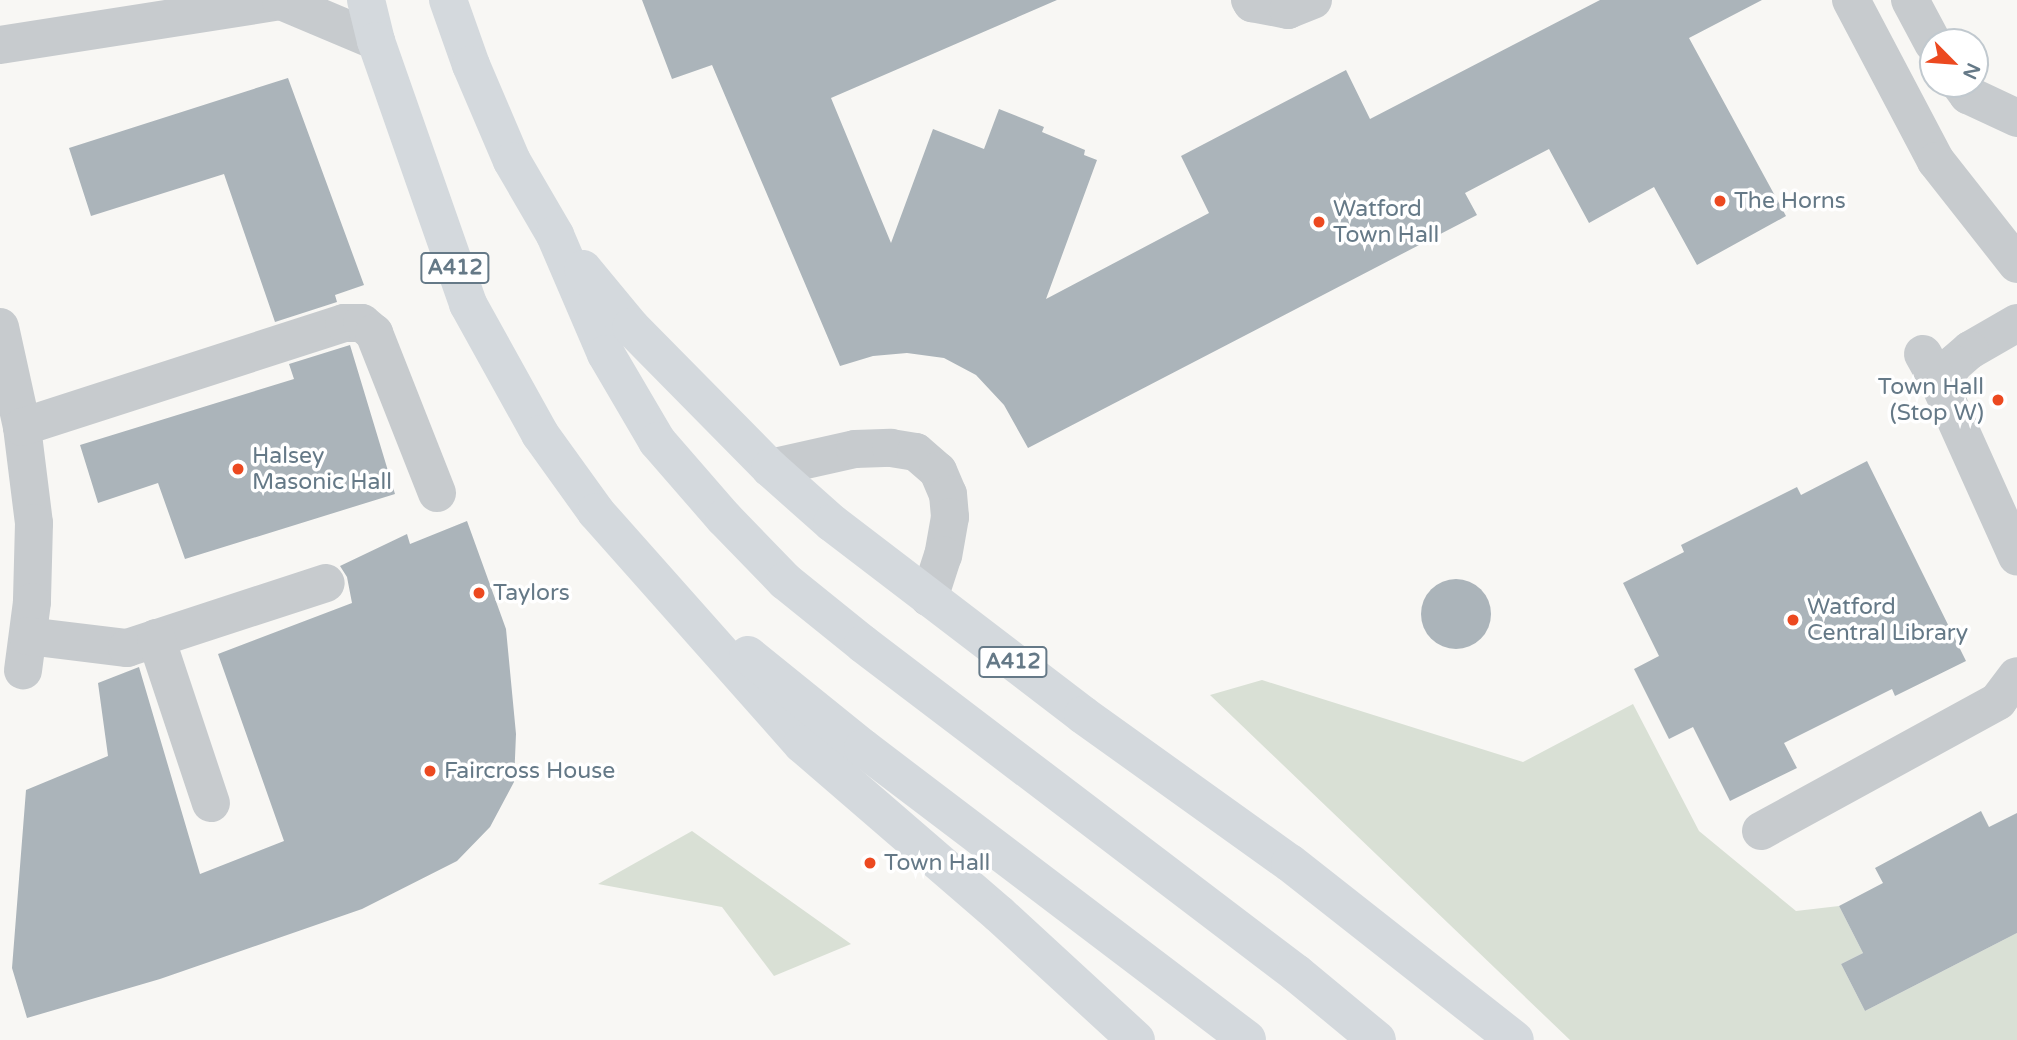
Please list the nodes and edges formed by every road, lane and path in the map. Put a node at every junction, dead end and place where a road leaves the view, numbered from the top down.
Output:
1 (366, 0) edge
2 (448, 0) edge
3 (1250, 0) edge
4 (1313, 0) edge
5 (1851, 0) edge
6 (1910, 0) edge
7 (1925, 28) edge
8 (376, 41) junction
9 (0, 45) edge
10 (1974, 98) edge
11 (2017, 118) edge
12 (555, 235) junction
13 (2017, 264) edge
14 (2017, 323) edge
15 (0, 327) edge
16 (22, 427) junction
17 (771, 468) junction
18 (437, 493) dead end
19 (596, 512) junction
20 (2017, 556) edge
21 (326, 583) dead end
22 (929, 598) junction
23 (21, 630) edge
24 (156, 638) junction
25 (2017, 676) edge
26 (211, 803) dead end
27 (1760, 831) dead end
28 (1136, 1040) edge
29 (1247, 1040) edge
30 (1377, 1040) edge
31 (1515, 1040) edge

1 - 8 main road, A412
2 - 12 main road, A412
3 - 4 street
5 - 13 street
6 - 7 street
8 - 9 street
8 - 19 main road, A412
10 - 11 street
12 - 17 main road, A412
12 - 30 main road, A412
14 - 20 street
15 - 16 street
16 - 18 street
16 - 23 street
17 - 22 main road, A412
17 - 22 street
19 - 28 main road, A412
19 - 29 main road, A412
21 - 24 street
22 - 31 main road, A412
23 - 24 street
24 - 26 street
25 - 27 street

